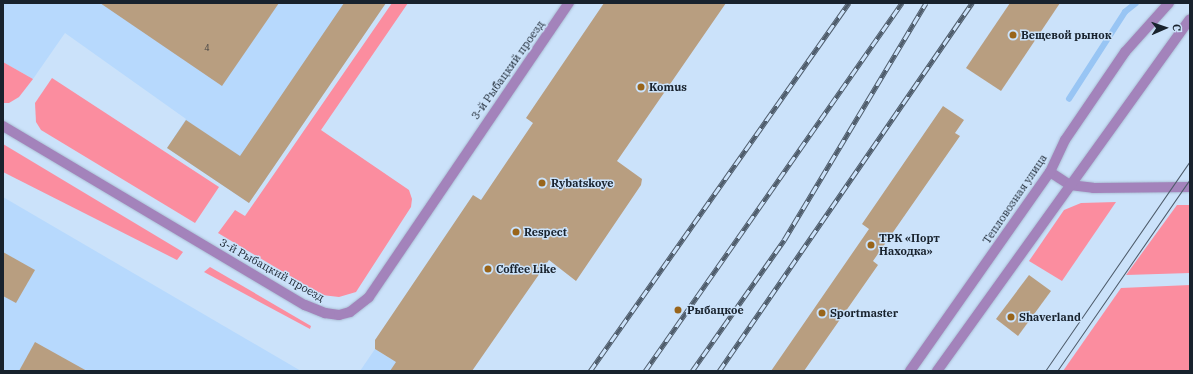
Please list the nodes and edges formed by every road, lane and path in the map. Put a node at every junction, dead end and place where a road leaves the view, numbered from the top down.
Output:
1 (569, 3) edge
2 (1169, 3) edge
3 (1190, 19) edge
4 (3, 126) edge
5 (1050, 172) junction
6 (1070, 185) junction
7 (1190, 187) edge
8 (910, 371) edge
9 (937, 371) edge

1 - 4 street, 3-й Рыбацкий проезд
2 - 5 street, Тепловозная улица
3 - 6 street
5 - 6 street
5 - 8 street, Тепловозная улица
6 - 7 street
6 - 9 street

